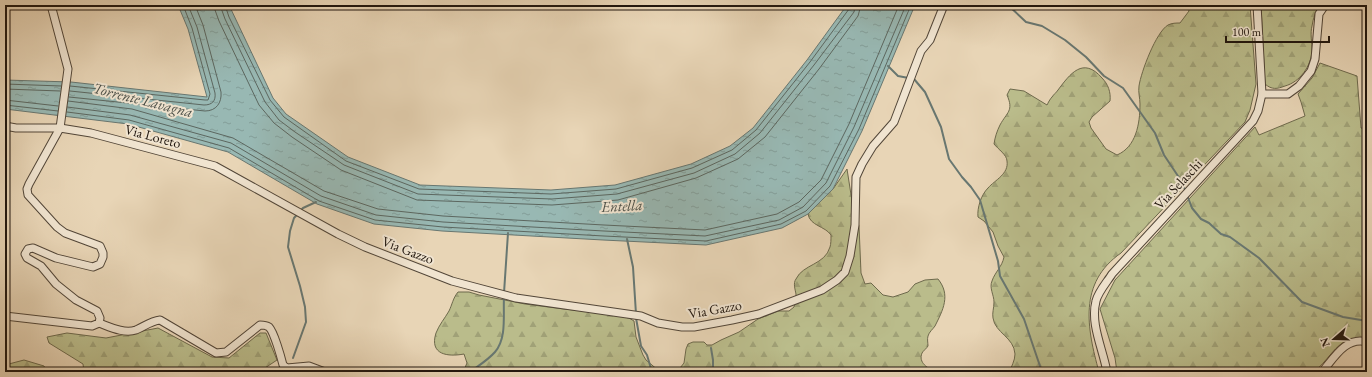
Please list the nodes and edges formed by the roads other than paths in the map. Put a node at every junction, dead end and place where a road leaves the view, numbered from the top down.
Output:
1 (51, 5) edge
2 (944, 5) edge
3 (1257, 5) edge
4 (1324, 5) edge
5 (1262, 94) junction
6 (61, 125) junction
7 (5, 126) edge
8 (285, 205) joint
9 (5, 316) edge
10 (98, 323) junction
11 (1367, 342) edge
12 (325, 372) edge
13 (1107, 372) edge
14 (1322, 372) edge

1 - 6 street
2 - 8 street, Via Gazzo
3 - 5 street, Via Selaschi
4 - 5 street
5 - 13 street, Via Selaschi
6 - 7 street, Via Loreto
6 - 8 street, Via Loreto
6 - 10 street
9 - 10 street
10 - 12 street
11 - 14 street

